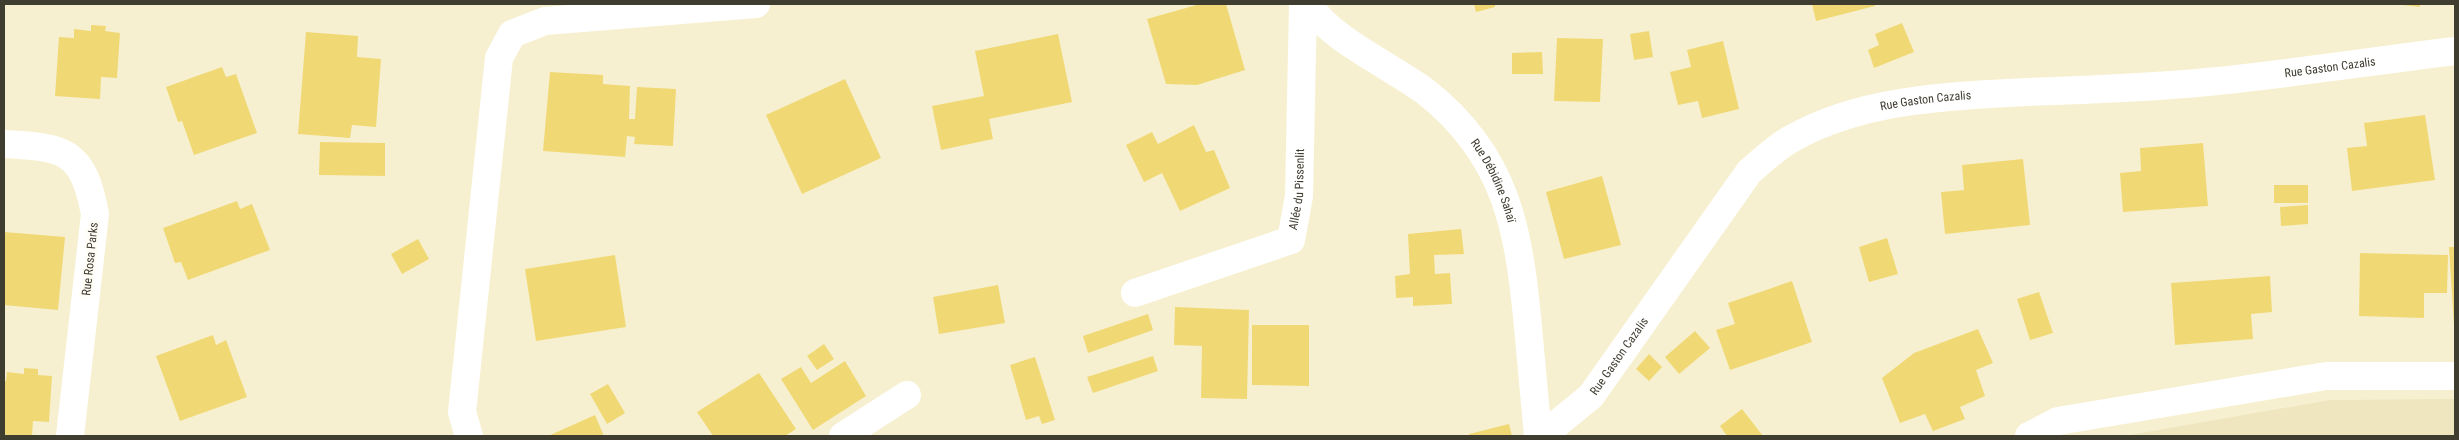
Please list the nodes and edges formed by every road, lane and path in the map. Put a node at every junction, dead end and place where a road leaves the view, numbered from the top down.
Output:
1 (756, 4) edge
2 (1303, 4) edge
3 (1309, 4) edge
4 (2455, 51) edge
5 (4, 144) edge
6 (1135, 293) dead end
7 (2455, 376) edge
8 (907, 395) dead end
9 (70, 436) edge
10 (468, 436) edge
11 (843, 436) edge
12 (1538, 436) edge
13 (1542, 436) edge
14 (2029, 436) edge

1 - 10 street
2 - 6 street, Allée du Pissenlit
3 - 12 street, Rue Débidine Sahaï
4 - 13 street, Rue Gaston Cazalis
5 - 9 street, Rue Rosa Parks
7 - 14 street
8 - 11 street

